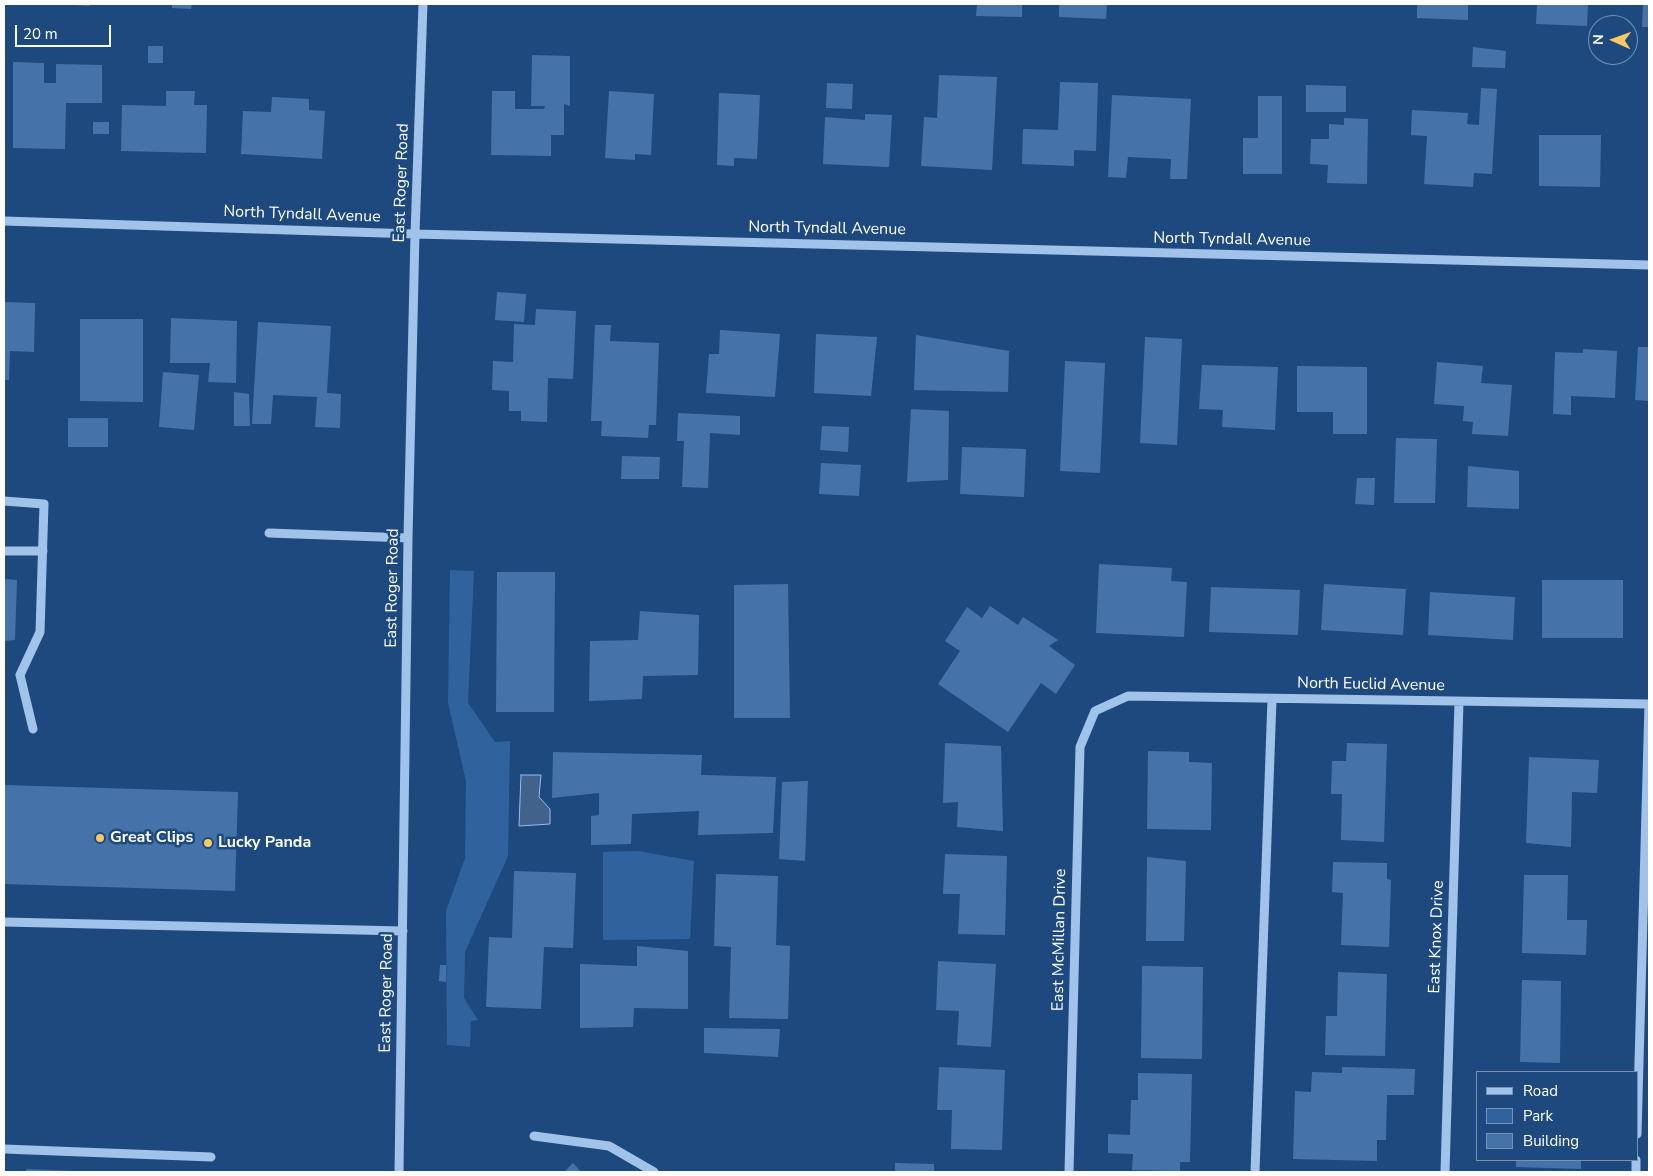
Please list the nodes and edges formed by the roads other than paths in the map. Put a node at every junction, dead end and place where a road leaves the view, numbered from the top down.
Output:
1 (423, 4) edge
2 (4, 221) edge
3 (415, 234) junction
4 (1649, 265) edge
5 (4, 501) edge
6 (269, 533) dead end
7 (408, 538) junction
8 (4, 551) edge
9 (43, 551) junction
10 (1272, 699) junction
11 (1459, 702) junction
12 (1649, 704) edge
13 (1095, 711) joint
14 (33, 729) dead end
15 (4, 922) edge
16 (403, 931) junction
17 (1638, 1098) edge
18 (534, 1136) dead end
19 (4, 1149) edge
20 (211, 1156) dead end
21 (399, 1172) edge
22 (654, 1172) edge
23 (1069, 1172) edge
24 (1256, 1172) edge
25 (1445, 1172) edge

1 - 3 street, East Roger Road
2 - 3 street, North Tyndall Avenue
3 - 4 street, North Tyndall Avenue
3 - 7 street, East Roger Road
5 - 9 street
6 - 7 street
7 - 16 street, East Roger Road
8 - 9 street
9 - 14 street
10 - 11 street, North Euclid Avenue
10 - 13 street, North Euclid Avenue
10 - 24 street
11 - 12 street, North Euclid Avenue
11 - 25 street, East Knox Drive
12 - 17 street
13 - 23 street, East McMillan Drive
15 - 16 street
16 - 21 street, East Roger Road
18 - 22 street
19 - 20 street

